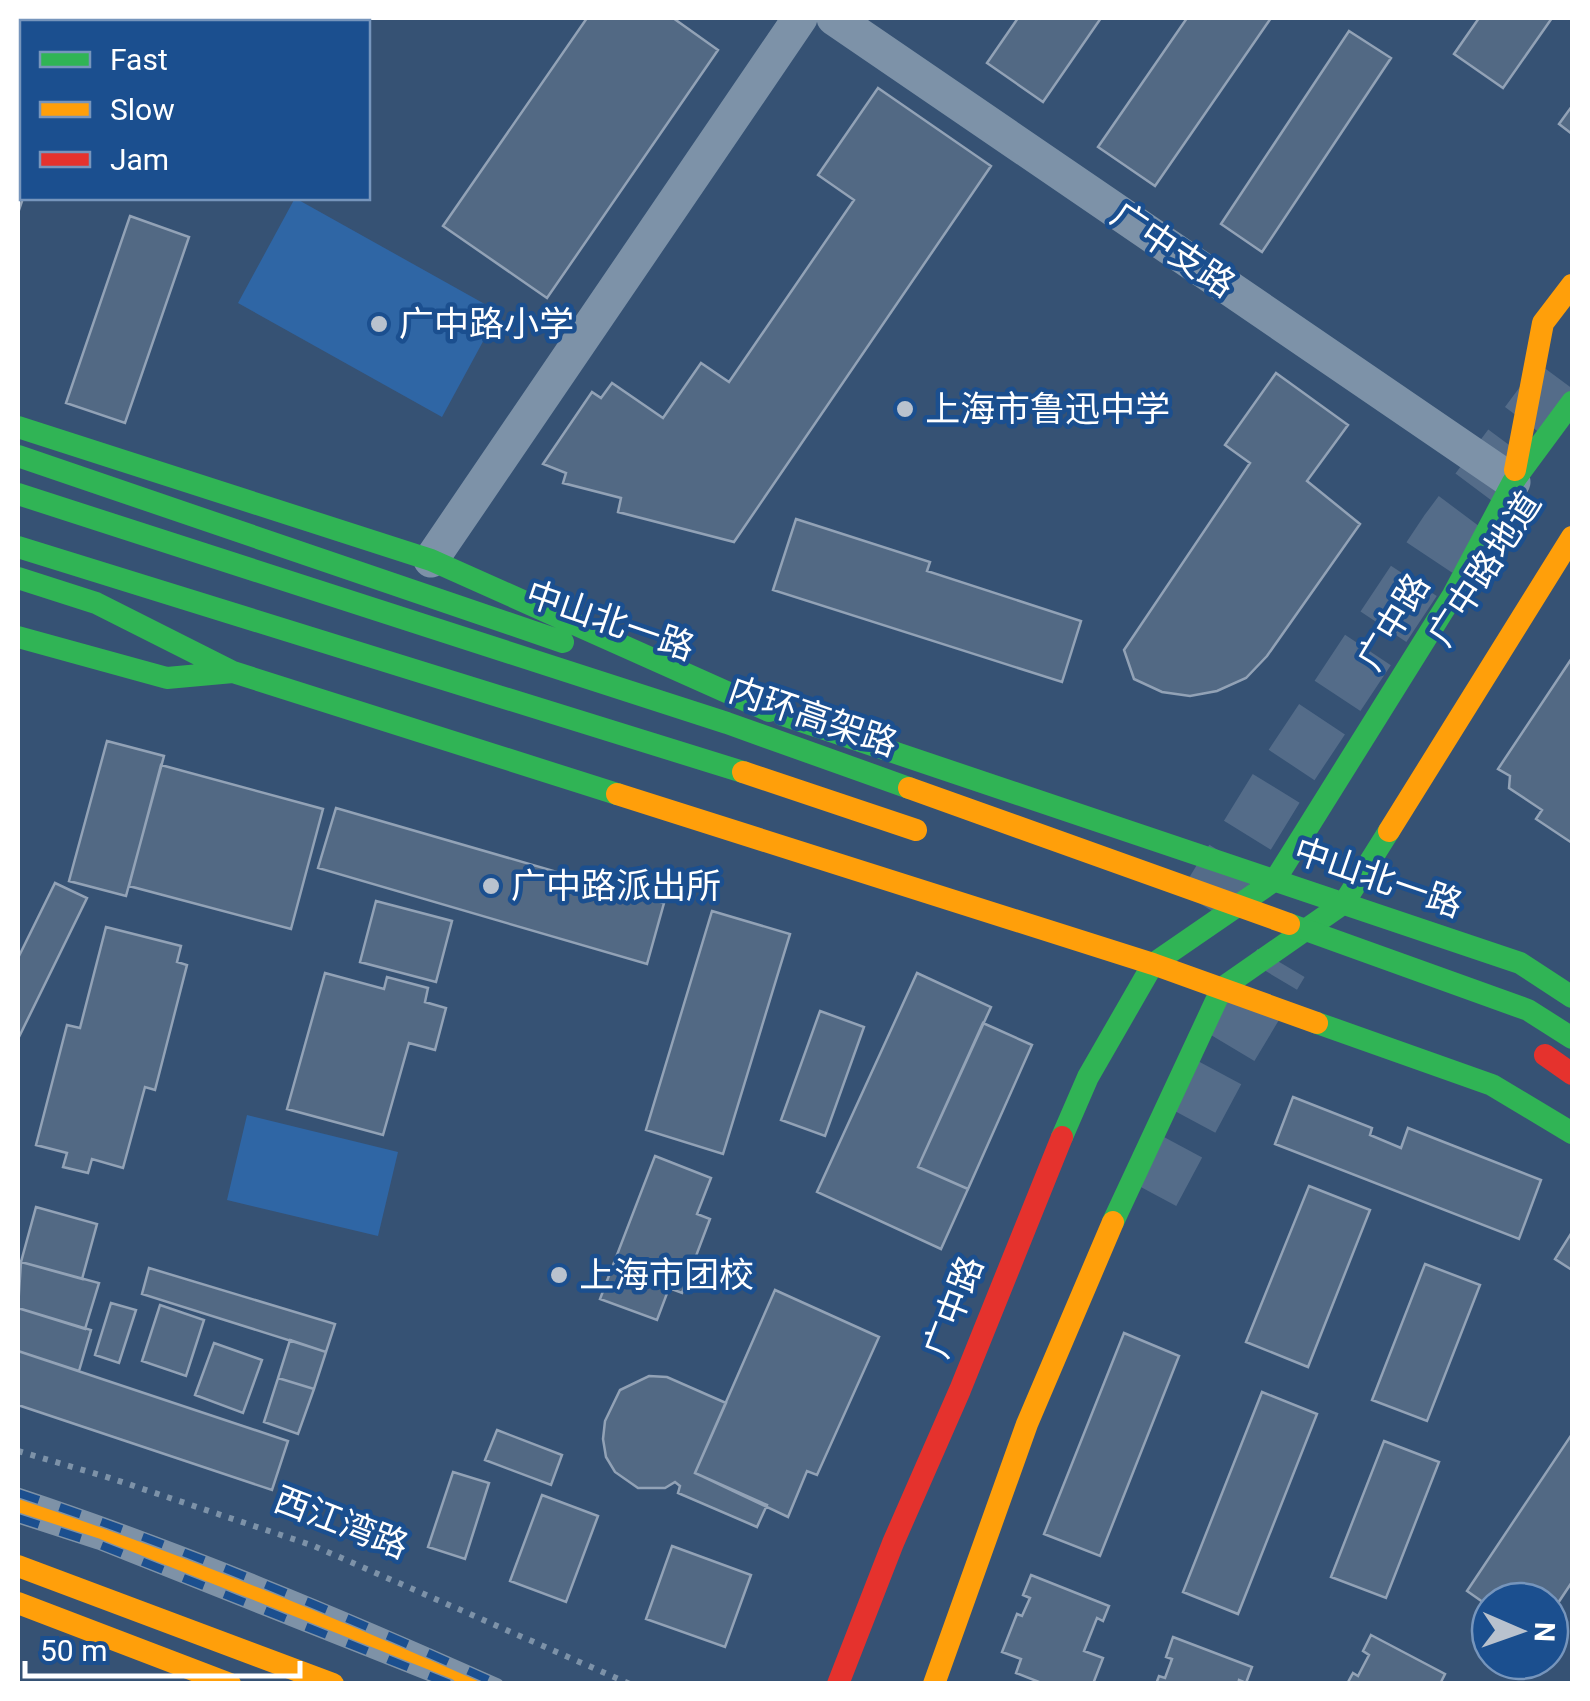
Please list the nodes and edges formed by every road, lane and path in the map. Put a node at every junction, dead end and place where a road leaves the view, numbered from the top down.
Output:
1 (800, 18) edge
2 (834, 18) edge
3 (1572, 285) edge
4 (1572, 402) edge
5 (18, 427) edge
6 (18, 456) edge
7 (1513, 482) junction
8 (18, 494) edge
9 (1562, 514) dead end
10 (1572, 536) edge
11 (18, 547) edge
12 (430, 560) junction
13 (18, 578) edge
14 (1507, 597) dead end
15 (18, 637) edge
16 (233, 672) junction
17 (769, 711) junction
18 (932, 835) dead end
19 (1275, 880) junction
20 (1344, 904) junction
21 (1174, 916) dead end
22 (1304, 960) dead end
23 (1152, 964) junction
24 (1222, 988) junction
25 (1572, 996) edge
26 (1572, 1038) edge
27 (1528, 1048) dead end
28 (1572, 1074) edge
29 (1572, 1133) edge
30 (18, 1451) edge
31 (18, 1506) edge
32 (18, 1566) edge
33 (18, 1603) edge
34 (230, 1684) edge
35 (333, 1684) edge
36 (474, 1684) edge
37 (630, 1684) edge
38 (838, 1684) edge
39 (934, 1684) edge

1 - 12 street
2 - 7 street, 广中支路
3 - 7 main road
4 - 7 main road, 广中路
5 - 12 main road
6 - 17 main road, 中山北一路
7 - 19 main road, 广中路
8 - 26 main road, 内环高架路, bridge
9 - 14 main road, 广中路地道
10 - 20 main road
11 - 18 main road, 内环高架路, bridge
12 - 17 main road
13 - 16 main road
15 - 16 main road
16 - 23 main road
17 - 19 main road, 中山北一路
19 - 20 main road, 中山北一路
19 - 23 main road
20 - 24 main road
20 - 25 main road, 中山北一路
21 - 22 main road
23 - 24 main road
23 - 38 main road, 广中路
24 - 29 main road
24 - 39 main road
27 - 28 main road
30 - 37 path, 西江湾路
31 - 36 main road
32 - 35 main road
33 - 34 main road

